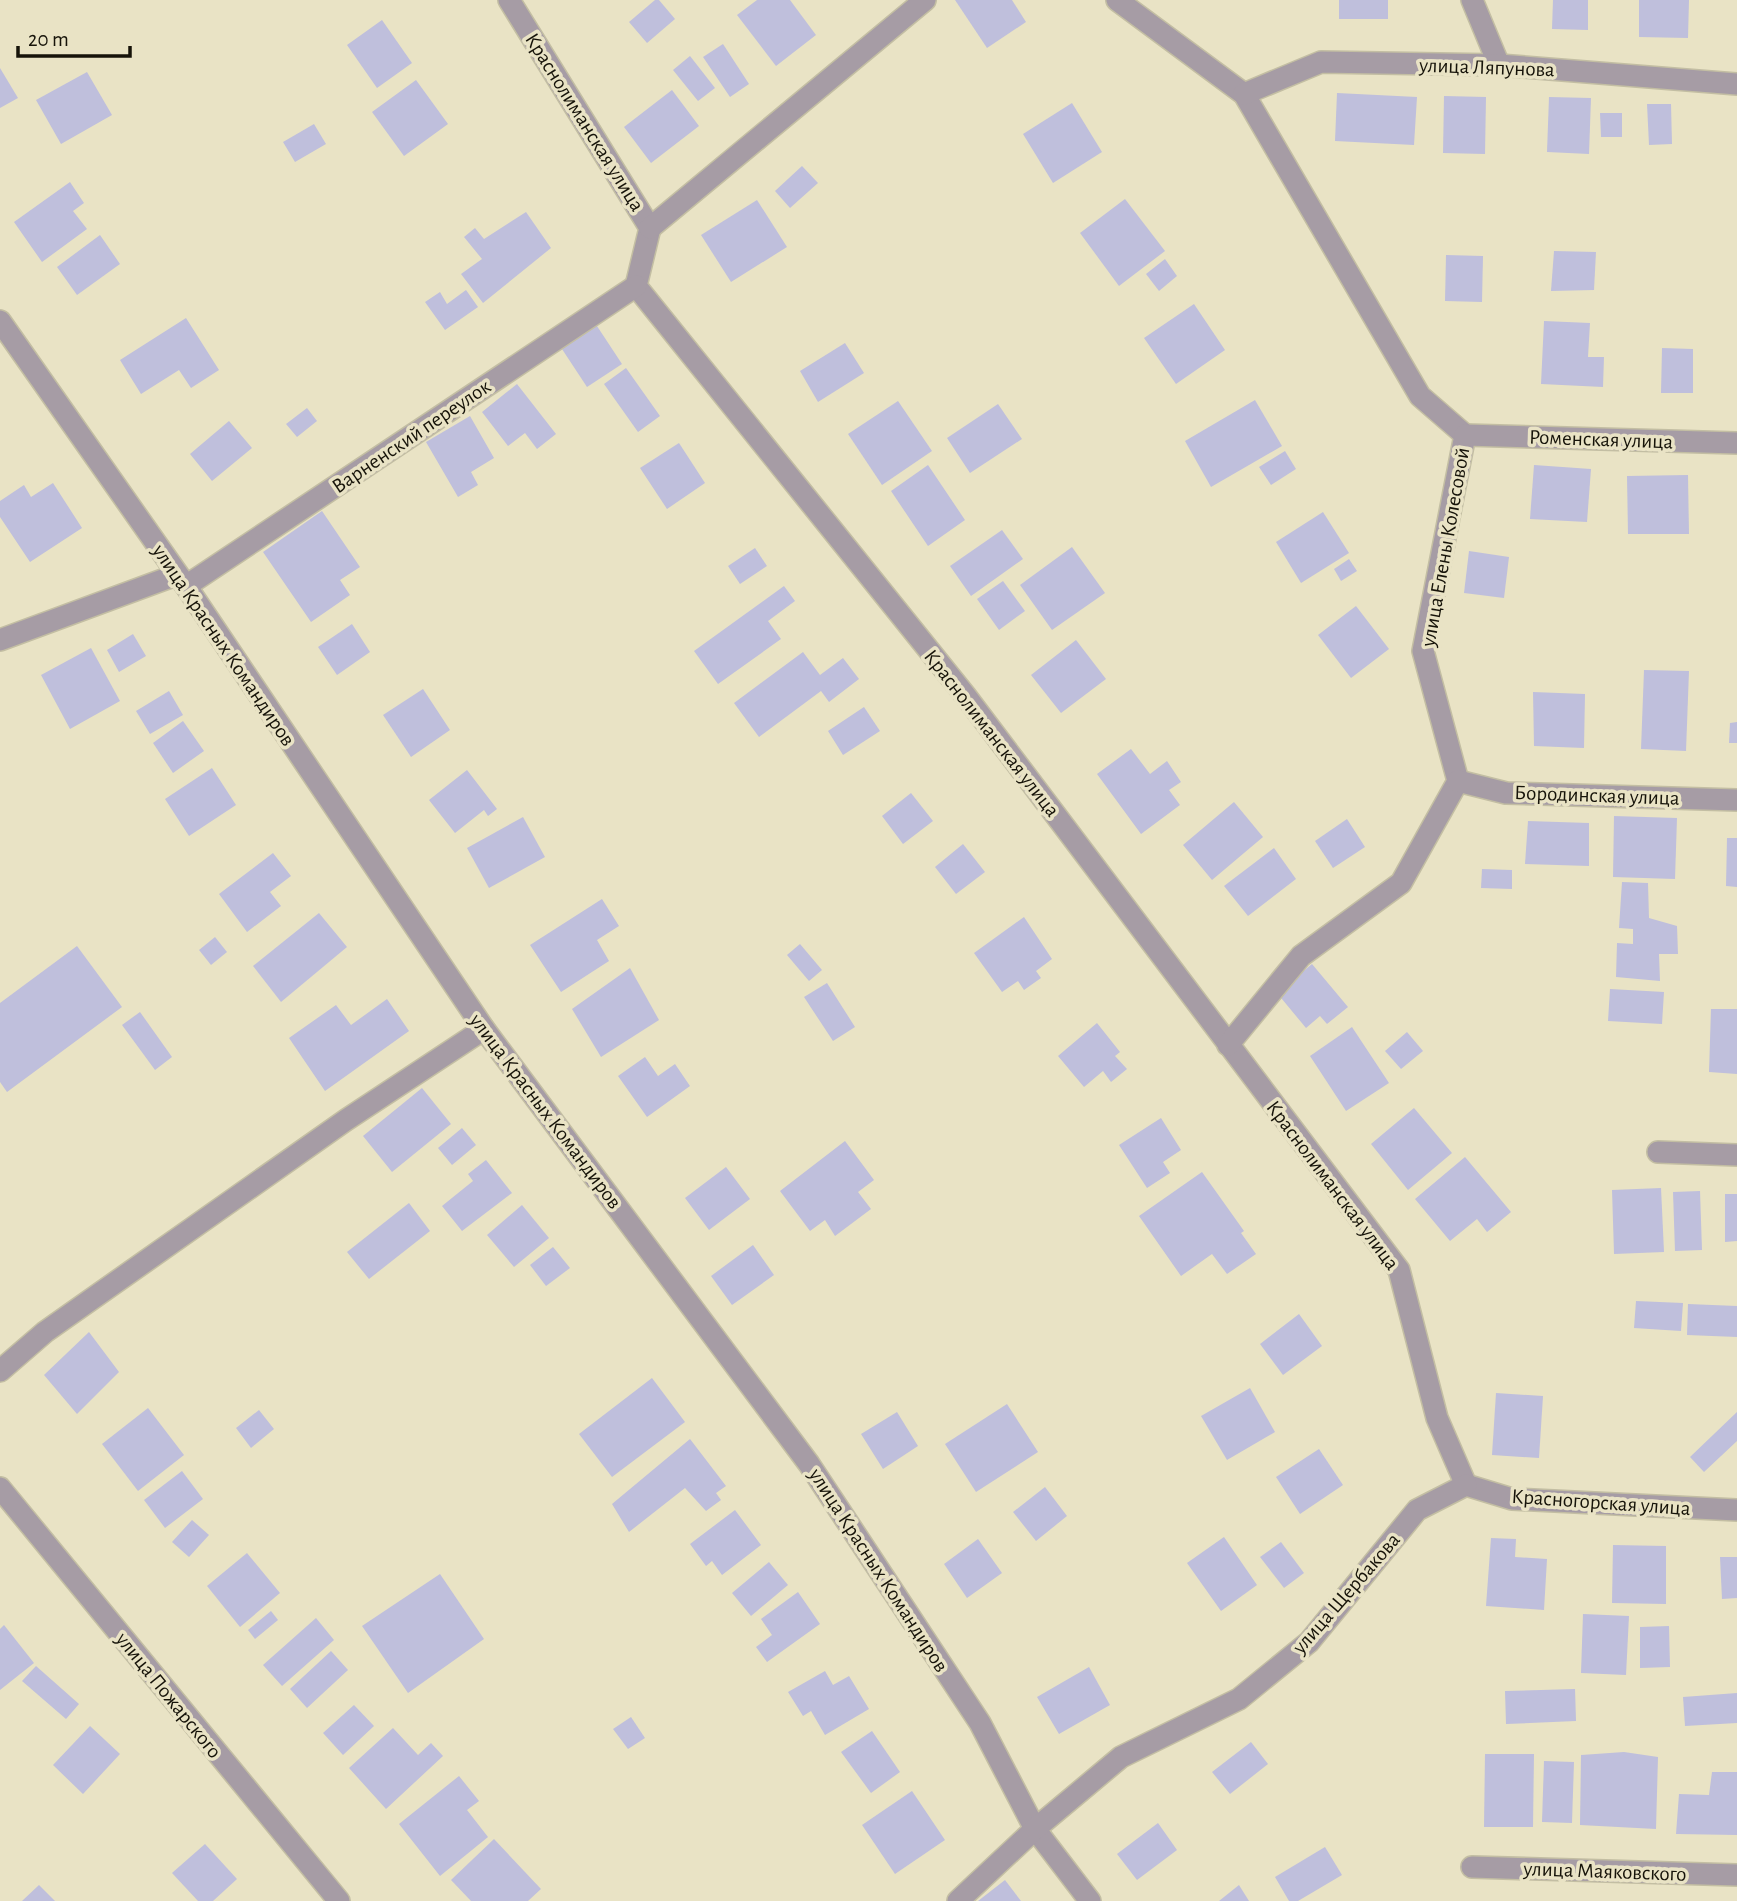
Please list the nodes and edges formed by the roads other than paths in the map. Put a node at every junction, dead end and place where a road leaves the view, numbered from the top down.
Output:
1 (509, 0) edge
2 (925, 0) edge
3 (1117, 0) edge
4 (1475, 4) edge
5 (1499, 65) junction
6 (1737, 84) edge
7 (1244, 94) junction
8 (650, 228) junction
9 (636, 286) junction
10 (0, 321) edge
11 (1465, 435) junction
12 (1737, 443) edge
13 (181, 581) junction
14 (0, 640) edge
15 (1458, 781) junction
16 (1737, 800) edge
17 (484, 1029) junction
18 (1228, 1045) junction
19 (1658, 1152) dead end
20 (1737, 1156) edge
21 (0, 1371) edge
22 (1466, 1485) junction
23 (0, 1488) edge
24 (1737, 1510) edge
25 (1035, 1829) junction
26 (1472, 1867) dead end
27 (1737, 1875) edge
28 (338, 1901) edge
29 (958, 1901) edge
30 (1090, 1901) edge

1 - 8 street, Краснолиманская улица
2 - 8 street
3 - 7 street, улица Елены Колесовой
4 - 5 street
5 - 6 street, улица Ляпунова
5 - 7 street, улица Ляпунова
7 - 11 street, улица Елены Колесовой
8 - 9 street, Краснолиманская улица
9 - 13 street, Варненский переулок
9 - 18 street, Краснолиманская улица
10 - 13 street, улица Красных Командиров
11 - 12 street, Роменская улица
11 - 15 street, улица Елены Колесовой
13 - 14 street, Варненский переулок
13 - 17 street, улица Красных Командиров
15 - 16 street, Бородинская улица
15 - 18 street
17 - 21 street
17 - 25 street, улица Красных Командиров
18 - 22 street, Краснолиманская улица
19 - 20 street
22 - 24 street, Красногорская улица
22 - 25 street, улица Щербакова
23 - 28 street, улица Пожарского
25 - 29 street, улица Щербакова
25 - 30 street, улица Красных Командиров
26 - 27 street, улица Маяковского

